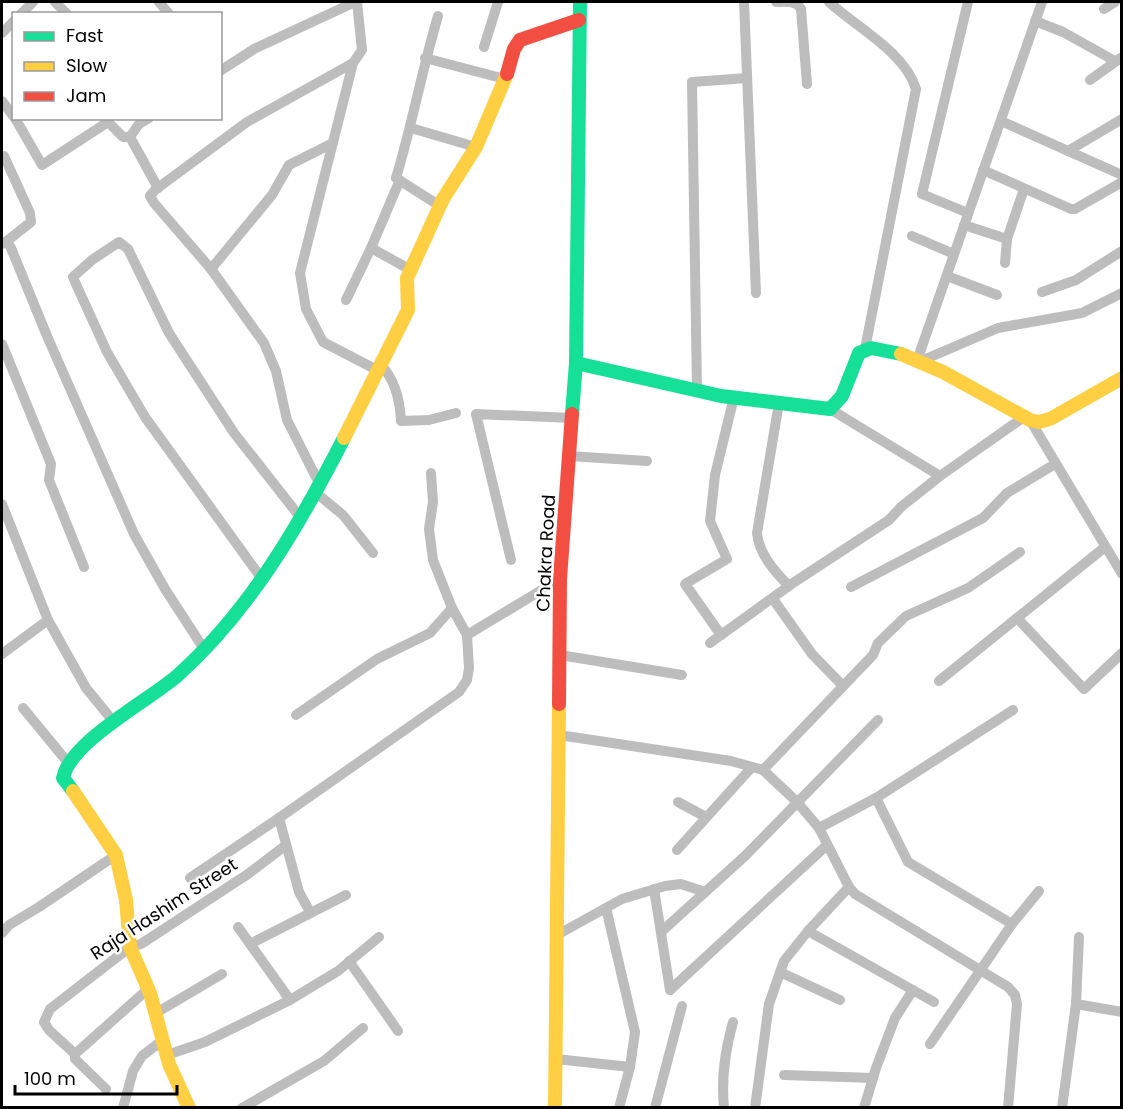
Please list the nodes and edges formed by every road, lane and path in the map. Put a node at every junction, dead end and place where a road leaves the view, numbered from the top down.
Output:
1 (356, 2) edge
2 (498, 2) edge
3 (580, 2) edge
4 (744, 2) edge
5 (776, 2) edge
6 (829, 2) edge
7 (968, 2) edge
8 (1042, 2) edge
9 (1105, 2) edge
10 (1114, 2) edge
11 (438, 16) dead end
12 (579, 20) junction
13 (1035, 21) junction
14 (484, 47) dead end
15 (425, 58) junction
16 (1118, 59) edge
17 (353, 63) junction
18 (222, 70) edge
19 (747, 78) junction
20 (505, 79) junction
21 (1090, 80) dead end
22 (807, 84) dead end
23 (2, 101) edge
24 (12, 115) edge
25 (1122, 119) edge
26 (15, 120) edge
27 (146, 120) edge
28 (1001, 121) junction
29 (411, 128) junction
30 (130, 137) junction
31 (333, 143) junction
32 (476, 147) junction
33 (1068, 152) junction
34 (2, 158) edge
35 (983, 170) junction
36 (1122, 175) edge
37 (399, 182) junction
38 (1122, 182) edge
39 (158, 188) junction
40 (1024, 189) junction
41 (440, 206) junction
42 (968, 213) junction
43 (964, 225) junction
44 (912, 236) dead end
45 (1007, 239) junction
46 (4, 243) edge
47 (371, 248) junction
48 (1122, 251) edge
49 (954, 254) junction
50 (1005, 263) dead end
51 (211, 269) junction
52 (411, 270) junction
53 (946, 276) junction
54 (1042, 292) dead end
55 (1122, 292) edge
56 (756, 293) dead end
57 (997, 295) dead end
58 (346, 300) dead end
59 (2, 344) edge
60 (865, 349) junction
61 (921, 361) junction
62 (576, 363) junction
63 (379, 367) junction
64 (1120, 383) edge
65 (696, 390) junction
66 (734, 398) junction
67 (779, 403) junction
68 (830, 409) junction
69 (456, 413) dead end
70 (572, 418) junction
71 (1027, 418) junction
72 (569, 456) junction
73 (647, 461) dead end
74 (1055, 464) junction
75 (431, 474) dead end
76 (940, 476) junction
77 (317, 488) junction
78 (2, 504) edge
79 (300, 517) junction
80 (1105, 547) junction
81 (1020, 552) dead end
82 (373, 554) dead end
83 (511, 560) dead end
84 (84, 567) dead end
85 (1122, 574) edge
86 (262, 579) junction
87 (560, 579) junction
88 (789, 586) junction
89 (851, 587) dead end
90 (772, 599) junction
91 (452, 608) junction
92 (1017, 618) junction
93 (48, 620) junction
94 (467, 635) junction
95 (721, 635) junction
96 (710, 643) dead end
97 (204, 649) junction
98 (1122, 653) edge
99 (2, 654) edge
100 (560, 655) junction
101 (682, 675) dead end
102 (939, 681) dead end
103 (843, 686) junction
104 (23, 708) dead end
105 (1013, 710) dead end
106 (296, 715) dead end
107 (878, 720) dead end
108 (113, 721) junction
109 (559, 735) junction
110 (69, 764) junction
111 (757, 769) junction
112 (876, 798) junction
113 (678, 802) dead end
114 (797, 802) junction
115 (706, 817) junction
116 (279, 818) junction
117 (819, 828) junction
118 (827, 844) junction
119 (286, 845) junction
120 (677, 850) dead end
121 (116, 855) junction
122 (189, 878) dead end
123 (849, 887) junction
124 (654, 889) junction
125 (1039, 891) dead end
126 (705, 892) junction
127 (346, 895) dead end
128 (606, 908) junction
129 (310, 912) junction
130 (1011, 924) junction
131 (238, 927) dead end
132 (808, 931) junction
133 (661, 932) junction
134 (2, 933) edge
135 (557, 934) junction
136 (379, 937) dead end
137 (1079, 937) dead end
138 (250, 944) junction
139 (130, 947) junction
140 (349, 961) junction
141 (980, 970) junction
142 (780, 972) junction
143 (222, 974) dead end
144 (148, 989) junction
145 (913, 990) junction
146 (290, 1000) junction
147 (840, 1000) dead end
148 (934, 1002) dead end
149 (1076, 1004) junction
150 (682, 1005) dead end
151 (1122, 1012) edge
152 (156, 1013) junction
153 (733, 1022) dead end
154 (363, 1028) dead end
155 (398, 1031) dead end
156 (163, 1040) junction
157 (930, 1044) dead end
158 (75, 1054) junction
159 (167, 1055) junction
160 (556, 1059) junction
161 (630, 1067) junction
162 (784, 1075) dead end
163 (873, 1078) junction
164 (106, 1089) dead end
165 (123, 1107) edge
166 (189, 1107) edge
167 (242, 1107) edge
168 (555, 1107) edge
169 (619, 1107) edge
170 (656, 1107) edge
171 (724, 1107) edge
172 (754, 1107) edge
173 (864, 1107) edge
174 (1008, 1107) edge
175 (1062, 1107) edge

1 - 17 street
1 - 18 street
2 - 14 street
3 - 12 street, Chakra Road
4 - 19 street
5 - 22 street
6 - 60 street
7 - 42 street
8 - 13 street
9 - 10 street
11 - 15 street
12 - 20 street
12 - 62 street, Chakra Road
13 - 16 street
13 - 28 street
15 - 20 street
15 - 29 street
16 - 21 street
17 - 31 street
17 - 39 street
19 - 56 street
19 - 65 street
20 - 32 street
23 - 24 street
25 - 33 street
26 - 30 street
27 - 30 street
28 - 33 street
28 - 35 street
29 - 32 street
29 - 37 street
30 - 39 street
31 - 51 street
31 - 63 street
32 - 41 street
33 - 36 street
34 - 46 street
35 - 40 street
35 - 42 street
37 - 41 street
37 - 47 street
38 - 40 street
39 - 51 street
40 - 45 street
41 - 52 street
42 - 43 street
43 - 45 street
43 - 49 street
44 - 49 street
45 - 50 street
46 - 97 street
47 - 52 street
47 - 58 street
48 - 54 street
49 - 53 street
51 - 77 street
52 - 63 street
53 - 57 street
53 - 61 street
55 - 61 street
59 - 84 street
60 - 61 street
60 - 68 street
61 - 71 street
62 - 65 street
62 - 70 street, Chakra Road
63 - 69 street
63 - 77 street
64 - 71 street
65 - 66 street
66 - 67 street
66 - 95 street
67 - 68 street
67 - 88 street
68 - 76 street
70 - 72 street, Chakra Road
70 - 83 street
71 - 74 street
71 - 76 street
72 - 73 street
72 - 87 street, Chakra Road
74 - 80 street
74 - 89 street
75 - 91 street
76 - 88 street
77 - 79 street
77 - 82 street
78 - 93 street
79 - 86 street
79 - 86 street
80 - 85 street
80 - 92 street
81 - 103 street
86 - 97 street
87 - 94 street
87 - 100 street, Chakra Road
88 - 90 street
90 - 95 street
90 - 103 street
91 - 94 street
91 - 106 street
92 - 98 street
92 - 102 street
93 - 99 street
93 - 108 street
94 - 116 street
95 - 96 street
97 - 108 street
100 - 101 street
100 - 109 street, Chakra Road
103 - 111 street
104 - 110 street
105 - 112 street
107 - 114 street
108 - 110 street
109 - 111 street
109 - 135 street, Chakra Road
110 - 121 street
111 - 114 street
111 - 115 street
112 - 117 street
112 - 130 street
113 - 115 street
114 - 117 street
114 - 126 street
115 - 120 street
116 - 119 street
116 - 122 street
117 - 118 street
118 - 123 street
118 - 133 street
119 - 129 street
119 - 139 street, Raja Hashim Street
121 - 134 street
121 - 139 street
123 - 132 street
123 - 141 street
124 - 126 street
124 - 128 street
124 - 133 street
125 - 130 street
126 - 133 street
127 - 129 street
128 - 135 street
128 - 161 street
129 - 138 street
130 - 141 street
131 - 138 street
132 - 142 street
132 - 145 street
135 - 160 street, Chakra Road
136 - 140 street
137 - 149 street
138 - 146 street
139 - 144 street
139 - 158 street, Raja Hashim Street
140 - 146 street
140 - 155 street
141 - 157 street
141 - 174 street
142 - 147 street
142 - 172 street
143 - 152 street
144 - 152 street
144 - 158 street
145 - 148 street
145 - 163 street
146 - 159 street
149 - 151 street
149 - 175 street
150 - 170 street
152 - 156 street
153 - 171 street
154 - 167 street
156 - 159 street
156 - 165 street
158 - 164 street
159 - 166 street
160 - 161 street
160 - 168 street, Chakra Road
161 - 169 street
162 - 163 street
163 - 173 street

